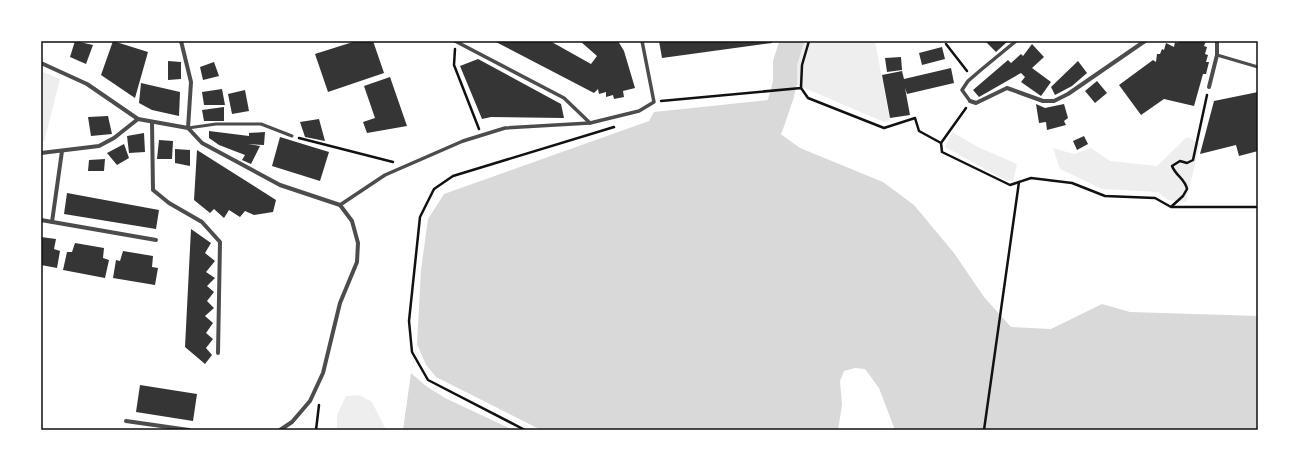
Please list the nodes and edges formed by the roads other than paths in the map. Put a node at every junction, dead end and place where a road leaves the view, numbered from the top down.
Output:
1 (181, 41) edge
2 (455, 41) edge
3 (642, 41) edge
4 (1016, 41) edge
5 (1145, 41) edge
6 (1217, 41) edge
7 (1217, 55) junction
8 (41, 63) edge
9 (1258, 67) edge
10 (1209, 87) road end
11 (970, 102) joint
12 (138, 119) junction
13 (152, 122) junction
14 (590, 123) junction
15 (188, 128) junction
16 (292, 136) road end
17 (62, 151) junction
18 (41, 152) edge
19 (340, 205) junction
20 (41, 220) edge
21 (52, 222) junction
22 (156, 240) dead end
23 (218, 352) dead end
24 (126, 421) dead end
25 (189, 430) edge
26 (280, 430) edge

1 - 15 street
2 - 14 street
3 - 14 street
4 - 11 street
5 - 11 street
6 - 7 street
7 - 9 lane
7 - 10 street
8 - 12 street
12 - 13 street
12 - 17 street
13 - 15 street
13 - 23 street
14 - 19 street
15 - 16 lane
15 - 19 street
17 - 18 street
17 - 21 street
19 - 26 street
20 - 21 street
21 - 22 street
24 - 25 street

